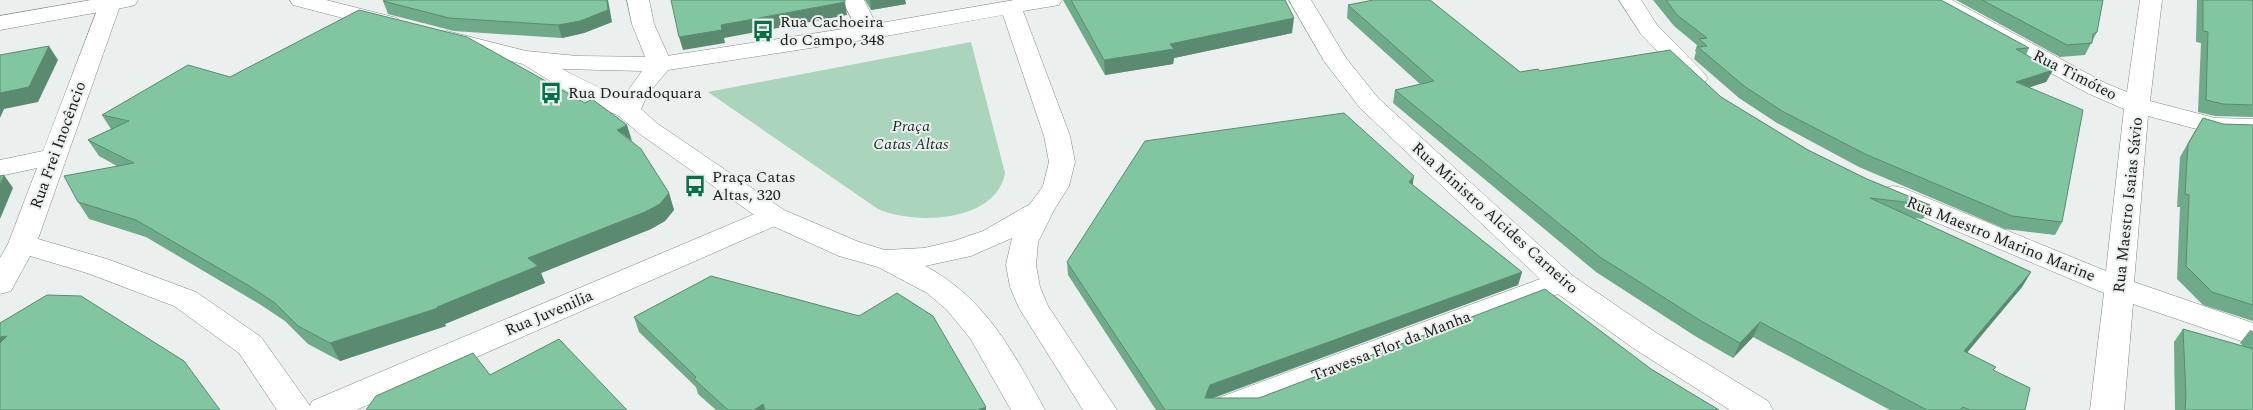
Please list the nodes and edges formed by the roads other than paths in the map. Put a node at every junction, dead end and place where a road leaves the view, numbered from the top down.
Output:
1 (301, 0) edge
2 (638, 0) edge
3 (853, 0) edge
4 (1051, 0) edge
5 (1300, 0) edge
6 (1630, 0) edge
7 (1936, 0) edge
8 (2151, 0) edge
9 (118, 2) edge
10 (1012, 8) junction
11 (0, 23) edge
12 (869, 32) junction
13 (526, 58) junction
14 (660, 64) junction
15 (1711, 91) edge
16 (2137, 105) junction
17 (628, 111) junction
18 (2253, 127) edge
19 (54, 156) junction
20 (0, 168) edge
21 (1871, 185) edge
22 (1040, 210) junction
23 (774, 216) junction
24 (22, 244) junction
25 (885, 258) junction
26 (1561, 282) junction
27 (0, 284) edge
28 (2120, 286) junction
29 (2253, 334) edge
30 (295, 410) edge
31 (324, 410) edge
32 (1028, 410) edge
33 (1100, 410) edge
34 (1222, 410) edge
35 (1756, 410) edge
36 (2108, 410) edge

1 - 13 street
2 - 14 street
3 - 12 street
4 - 10 street
5 - 26 street, Rua Ministro Alcides Carneiro
6 - 15 street
7 - 16 street, Rua Timóteo
8 - 16 street, Rua Maestro Isaias Sávio
9 - 11 street
9 - 19 street, Rua Frei Inocêncio
10 - 12 street
10 - 22 street
12 - 14 street
13 - 14 street
13 - 17 street
14 - 17 street
16 - 18 street, Rua Timóteo
16 - 28 street, Rua Maestro Isaias Sávio
17 - 23 street
19 - 20 street
19 - 24 street, Rua Frei Inocêncio
21 - 28 street, Rua Maestro Marino Marine
22 - 25 street
22 - 33 street
23 - 25 street
23 - 31 street, Rua Juvenilia
24 - 27 street, Rua Frei Inocêncio
24 - 30 street
25 - 32 street
26 - 34 street, Travessa Flor da Manha
26 - 35 street, Rua Ministro Alcides Carneiro
28 - 29 street, Rua Maestro Marino Marine
28 - 36 street, Rua Maestro Isaias Sávio

